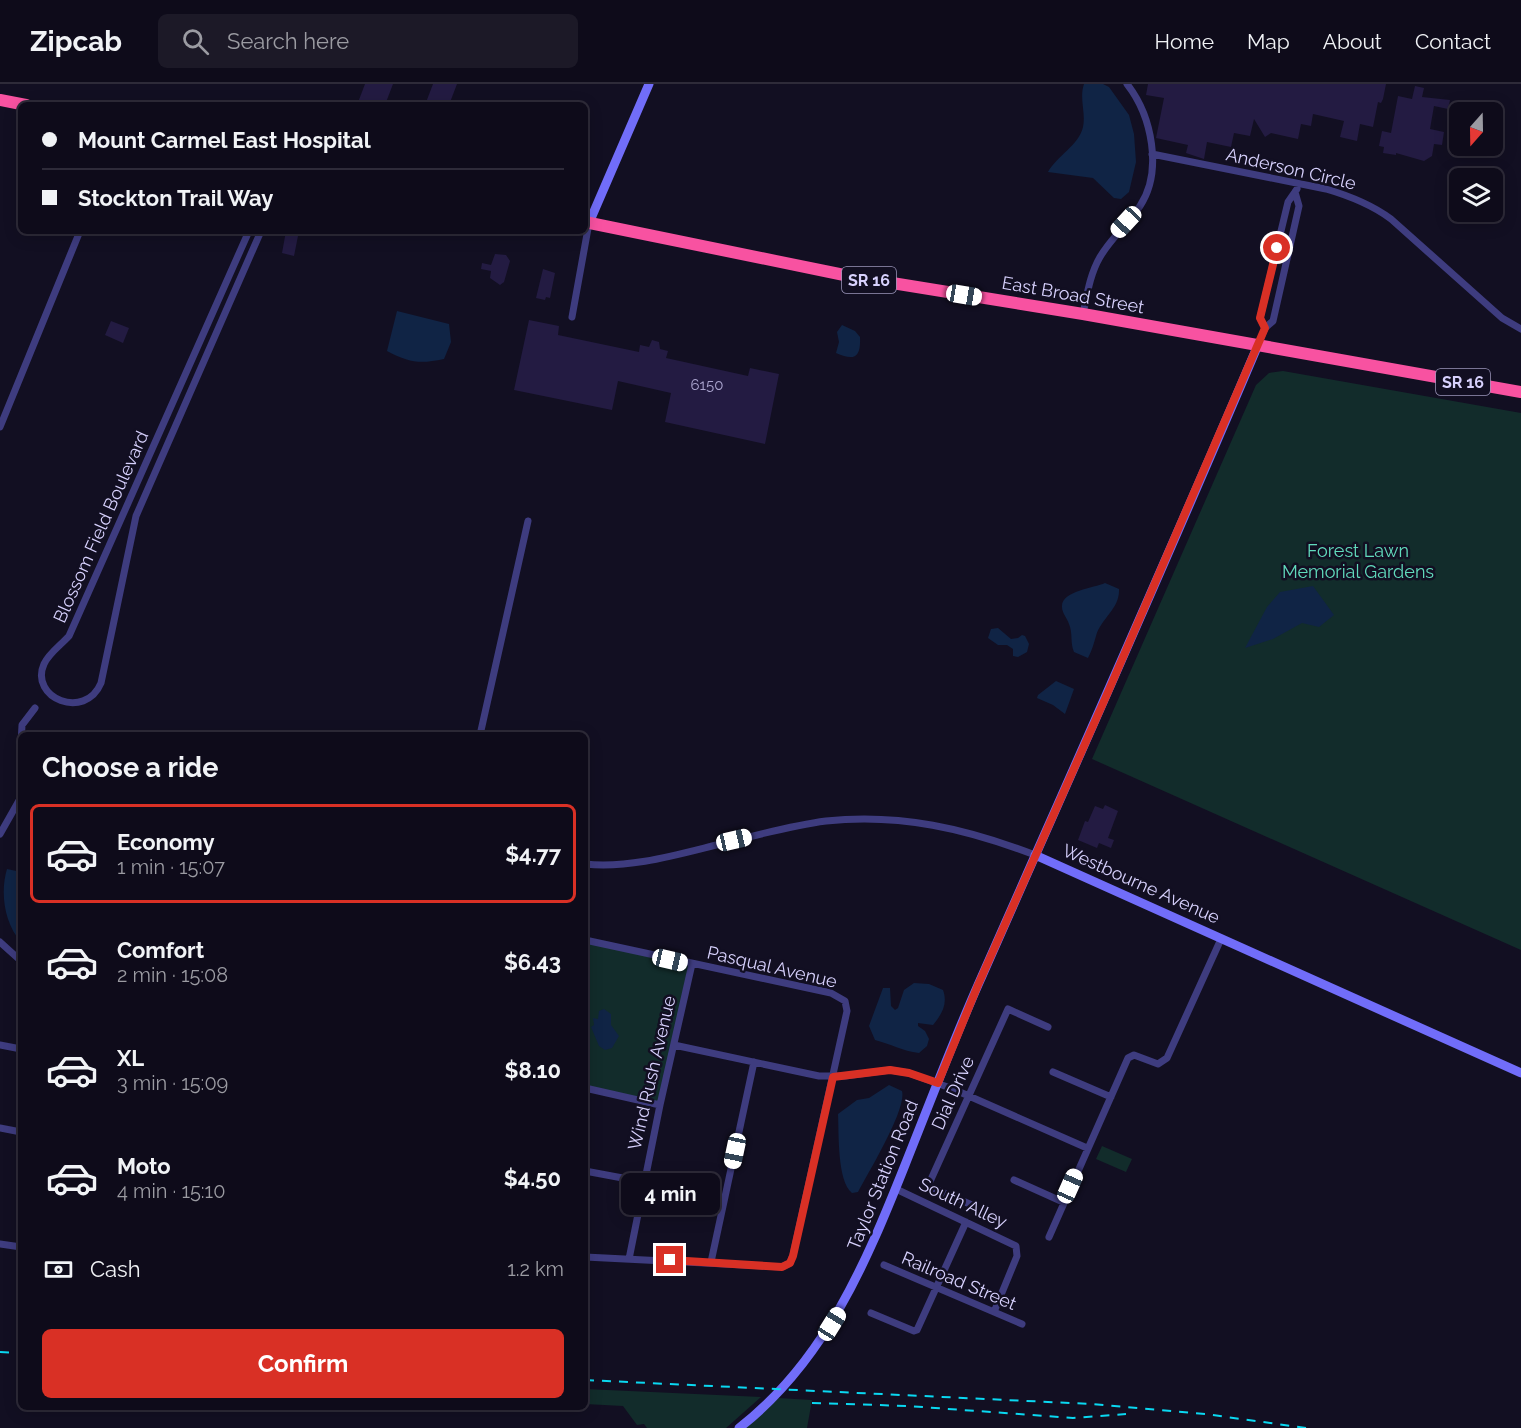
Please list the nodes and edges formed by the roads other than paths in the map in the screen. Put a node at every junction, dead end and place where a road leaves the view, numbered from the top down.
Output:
1 (649, 84) edge
2 (1127, 84) edge
3 (0, 100) edge
4 (18, 103) edge
5 (1152, 154) junction
6 (1300, 184) junction
7 (1295, 192) junction
8 (588, 220) edge
9 (588, 222) edge
10 (79, 234) edge
11 (248, 234) edge
12 (260, 234) edge
13 (585, 234) edge
14 (1083, 314) junction
15 (572, 317) dead end
16 (1265, 328) junction
17 (1521, 329) edge
18 (1258, 345) junction
19 (1521, 392) edge
20 (0, 428) edge
21 (528, 521) dead end
22 (35, 708) dead end
23 (22, 732) edge
24 (481, 732) edge
25 (18, 802) edge
26 (0, 834) edge
27 (1035, 855) junction
28 (588, 864) edge
29 (1221, 939) junction
30 (588, 941) edge
31 (2, 948) edge
32 (18, 959) edge
33 (692, 964) junction
34 (1048, 1027) dead end
35 (0, 1045) edge
36 (674, 1045) junction
37 (18, 1048) edge
38 (754, 1062) junction
39 (1053, 1072) dead end
40 (1521, 1073) edge
41 (833, 1077) junction
42 (938, 1083) junction
43 (588, 1089) edge
44 (969, 1096) junction
45 (1111, 1097) junction
46 (660, 1105) junction
47 (0, 1128) edge
48 (18, 1131) edge
49 (1087, 1149) junction
50 (588, 1172) edge
51 (1014, 1180) dead end
52 (644, 1182) junction
53 (896, 1189) junction
54 (1063, 1202) junction
55 (972, 1205) dead end
56 (966, 1222) junction
57 (1049, 1237) dead end
58 (0, 1244) edge
59 (18, 1247) edge
60 (588, 1257) edge
61 (629, 1259) junction
62 (711, 1262) junction
63 (884, 1265) dead end
64 (937, 1287) junction
65 (994, 1312) junction
66 (872, 1313) dead end
67 (1022, 1324) dead end
68 (739, 1428) edge

1 - 8 main road
2 - 5 street
3 - 4 highway
5 - 6 street, Anderson Circle
5 - 14 street
6 - 7 street
6 - 17 street, Anderson Circle
7 - 16 street
7 - 16 street
9 - 14 highway, East Broad Street / SR 16
10 - 20 street
11 - 12 street, Blossom Field Boulevard
13 - 15 street
14 - 18 highway, East Broad Street / SR 16
16 - 18 street
18 - 19 highway, East Broad Street / SR 16
18 - 27 main road, Taylor Station Road
21 - 24 street
22 - 23 street
25 - 26 street
27 - 28 street, Westbourne Avenue
27 - 29 main road, Westbourne Avenue
27 - 42 main road, Taylor Station Road
29 - 40 main road, Westbourne Avenue
29 - 45 street
30 - 33 street, Pasqual Avenue
31 - 32 street
33 - 36 street, Wind Rush Avenue
33 - 41 street, Pasqual Avenue
34 - 44 street, Dial Drive
35 - 37 street
36 - 38 street
36 - 46 street, Wind Rush Avenue
38 - 41 street
38 - 62 street
39 - 45 street
41 - 42 street
41 - 62 street
42 - 44 street
42 - 53 main road, Taylor Station Road
43 - 46 street
44 - 49 street
44 - 55 street, Dial Drive
45 - 49 street
46 - 52 street, Wind Rush Avenue
47 - 48 street
49 - 54 street
50 - 52 street
51 - 54 street
52 - 61 street, Wind Rush Avenue
53 - 56 street, South Alley
53 - 68 main road, Taylor Station Road
54 - 57 street
56 - 64 street
56 - 65 street, South Alley
58 - 59 street
60 - 61 street
61 - 62 street
63 - 64 street, Railroad Street
64 - 65 street, Railroad Street
64 - 66 street
65 - 67 street, Railroad Street

